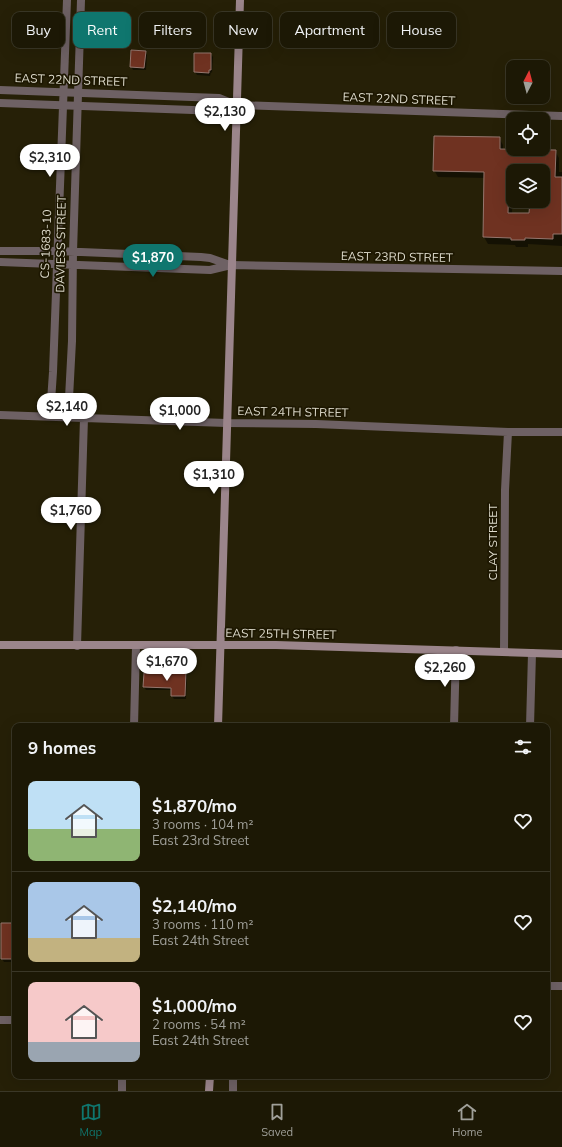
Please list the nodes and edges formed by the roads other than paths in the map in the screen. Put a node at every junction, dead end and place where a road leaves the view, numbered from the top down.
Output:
1 (67, 0) edge
2 (81, 0) edge
3 (240, 0) edge
4 (0, 90) edge
5 (64, 92) junction
6 (77, 92) junction
7 (0, 103) edge
8 (64, 105) junction
9 (77, 105) junction
10 (236, 105) junction
11 (562, 116) edge
12 (0, 251) edge
13 (57, 251) junction
14 (73, 252) junction
15 (0, 262) edge
16 (57, 265) junction
17 (231, 265) junction
18 (72, 266) junction
19 (562, 271) edge
20 (0, 415) edge
21 (50, 416) junction
22 (68, 417) junction
23 (84, 418) junction
24 (226, 423) junction
25 (508, 432) junction
26 (562, 432) edge
27 (0, 645) edge
28 (220, 645) junction
29 (77, 646) junction
30 (136, 646) junction
31 (456, 650) junction
32 (504, 652) junction
33 (532, 653) junction
34 (562, 654) edge
35 (134, 723) edge
36 (218, 723) edge
37 (454, 723) edge
38 (530, 723) edge
39 (550, 986) edge
40 (562, 986) edge
41 (0, 1020) edge
42 (12, 1020) edge
43 (122, 1079) edge
44 (210, 1079) edge
45 (233, 1079) edge
46 (122, 1091) edge
47 (209, 1091) edge
48 (233, 1091) edge

1 - 5 street, CS-1683-10
2 - 6 street, DAVIESS STREET
3 - 10 street
4 - 5 street, EAST 22ND STREET
5 - 6 street, EAST 22ND STREET
5 - 8 street, CS-1683-10
6 - 9 street, DAVIESS STREET
6 - 10 street, EAST 22ND STREET
7 - 8 street, EAST 22ND STREET
8 - 9 street, EAST 22ND STREET
8 - 13 street, CS-1683-10
9 - 10 street, EAST 22ND STREET
9 - 14 street, DAVIESS STREET
10 - 11 street, EAST 22ND STREET
10 - 17 street
12 - 13 street, EAST 23RD STREET
13 - 14 street, EAST 23RD STREET
13 - 16 street, CS-1683-10
14 - 17 street, EAST 23RD STREET
14 - 18 street, DAVIESS STREET
15 - 16 street, EAST 23RD STREET
16 - 18 street, EAST 23RD STREET
16 - 21 street, CS-1683-10
17 - 18 street, EAST 23RD STREET
17 - 19 street, EAST 23RD STREET
17 - 24 street
18 - 22 street, DAVIESS STREET
20 - 21 street, EAST 24TH STREET
21 - 22 street, EAST 24TH STREET
22 - 23 street, EAST 24TH STREET
23 - 24 street, EAST 24TH STREET
23 - 29 street
24 - 25 street, EAST 24TH STREET
24 - 28 street
25 - 26 street, EAST 24TH STREET
25 - 32 street, CLAY STREET
27 - 29 street, EAST 25TH STREET
28 - 30 street, EAST 25TH STREET
28 - 31 street, EAST 25TH STREET
28 - 36 street
29 - 30 street, EAST 25TH STREET
30 - 35 street
31 - 32 street, EAST 25TH STREET
31 - 37 street
32 - 33 street, EAST 25TH STREET
33 - 34 street, EAST 25TH STREET
33 - 38 street
39 - 40 street
41 - 42 street
43 - 46 street
44 - 47 street
45 - 48 street

